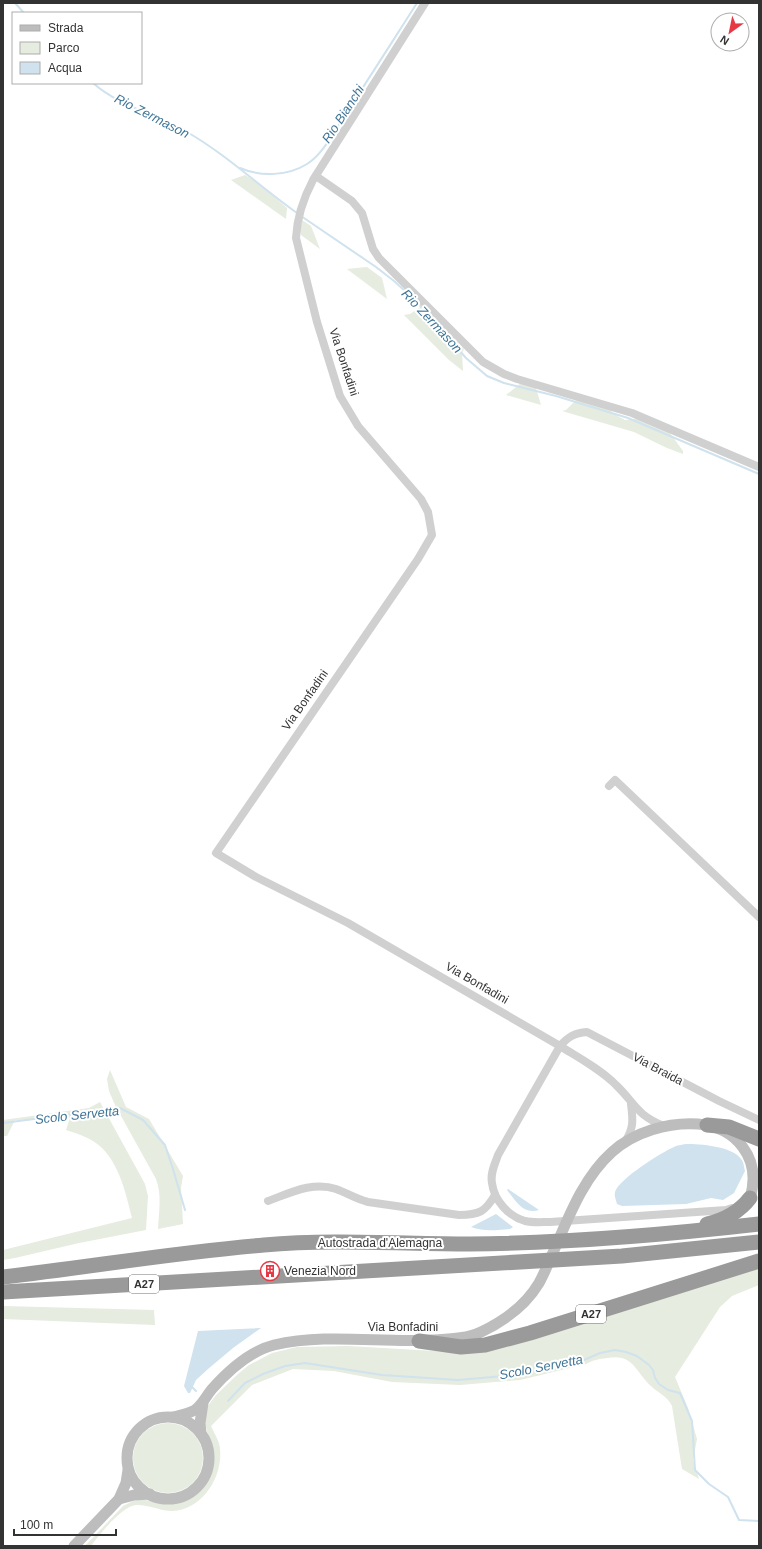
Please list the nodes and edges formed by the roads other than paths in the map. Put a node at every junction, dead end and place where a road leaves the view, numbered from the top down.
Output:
1 (426, 3) edge
2 (316, 176) junction
3 (759, 467) edge
4 (608, 786) dead end
5 (759, 917) edge
6 (560, 1046) junction
7 (631, 1103) junction
8 (759, 1120) edge
9 (707, 1125) junction
10 (664, 1126) junction
11 (759, 1139) edge
12 (625, 1142) junction
13 (495, 1195) junction
14 (750, 1198) junction
15 (268, 1201) dead end
16 (759, 1224) edge
17 (658, 1235) junction
18 (759, 1242) edge
19 (759, 1261) edge
20 (3, 1277) edge
21 (3, 1293) edge
22 (419, 1341) junction
23 (203, 1403) junction
24 (173, 1417) junction
25 (201, 1434) junction
26 (128, 1470) junction
27 (150, 1494) junction
28 (119, 1499) junction
29 (74, 1546) edge

1 - 2 street, Via Bonfadini
2 - 3 street
2 - 6 street, Via Bonfadini
4 - 5 street
6 - 7 street, Via Bonfadini
6 - 8 street, Via Braida
6 - 13 street
7 - 10 street, Via Bonfadini
7 - 12 street, Via Bonfadini
9 - 10 main road, Via Bonfadini
9 - 11 highway
9 - 14 main road, Via Bonfadini
10 - 12 main road, Via Bonfadini
12 - 22 main road, Via Bonfadini
13 - 14 street
13 - 15 street
14 - 17 highway, A27
16 - 17 highway, Autostrada d'Alemagna / A27
17 - 20 highway, Autostrada d'Alemagna / A27
18 - 21 highway, Autostrada d'Alemagna / A27
19 - 22 highway, A27
22 - 23 main road, Via Bonfadini
23 - 24 main road
23 - 25 main road
24 - 25 main road
24 - 26 main road
25 - 27 main road
26 - 27 main road
26 - 28 main road
27 - 28 main road
28 - 29 main road

